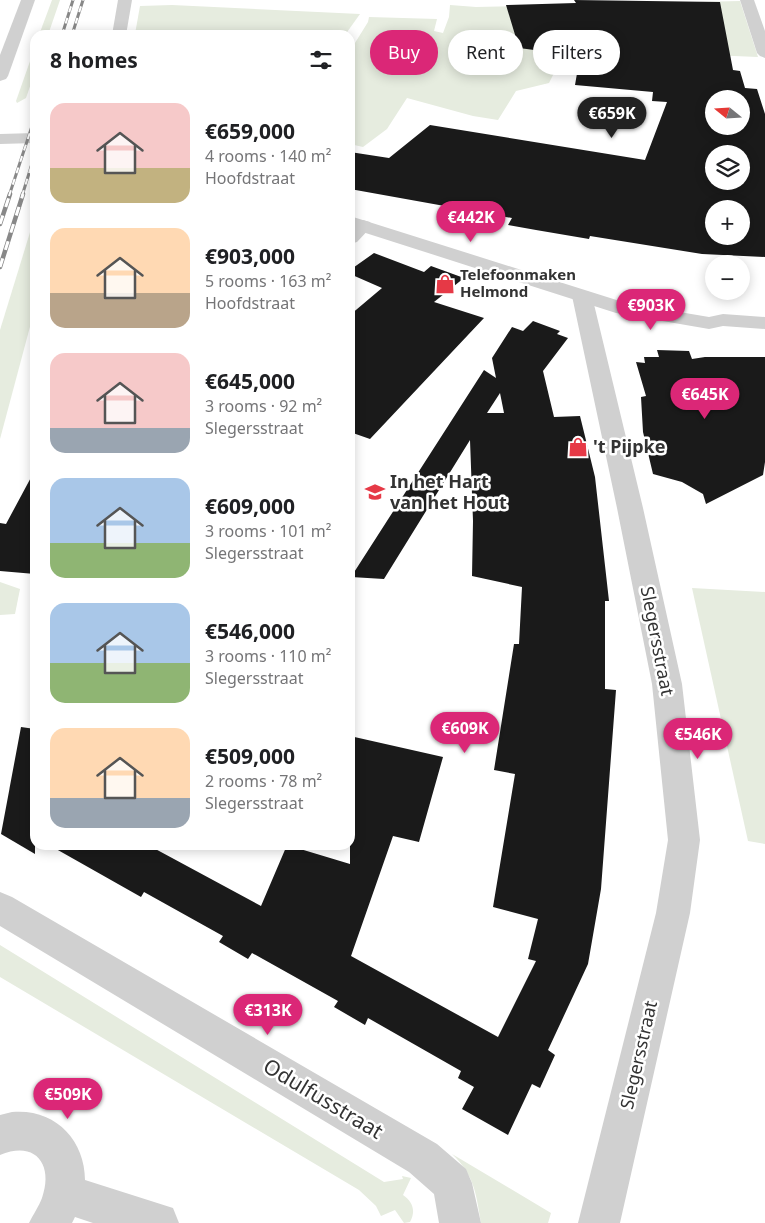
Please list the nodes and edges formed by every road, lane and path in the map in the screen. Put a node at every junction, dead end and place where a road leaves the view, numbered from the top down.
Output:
1 (28, 0) edge
2 (125, 0) edge
3 (746, 0) edge
4 (121, 30) edge
5 (765, 53) edge
6 (1, 72) edge
7 (30, 138) edge
8 (0, 139) edge
9 (0, 147) edge
10 (30, 148) edge
11 (355, 228) edge
12 (582, 296) junction
13 (765, 323) edge
14 (0, 908) edge
15 (0, 1135) edge
16 (57, 1208) edge
17 (158, 1223) edge
18 (460, 1223) edge
19 (599, 1223) edge

1 - 6 street
2 - 4 street
3 - 5 street
7 - 8 street
9 - 10 street
11 - 12 street
12 - 13 street
12 - 19 street, Slegersstraat
14 - 18 street, Odulfusstraat
15 - 16 street
16 - 17 street

